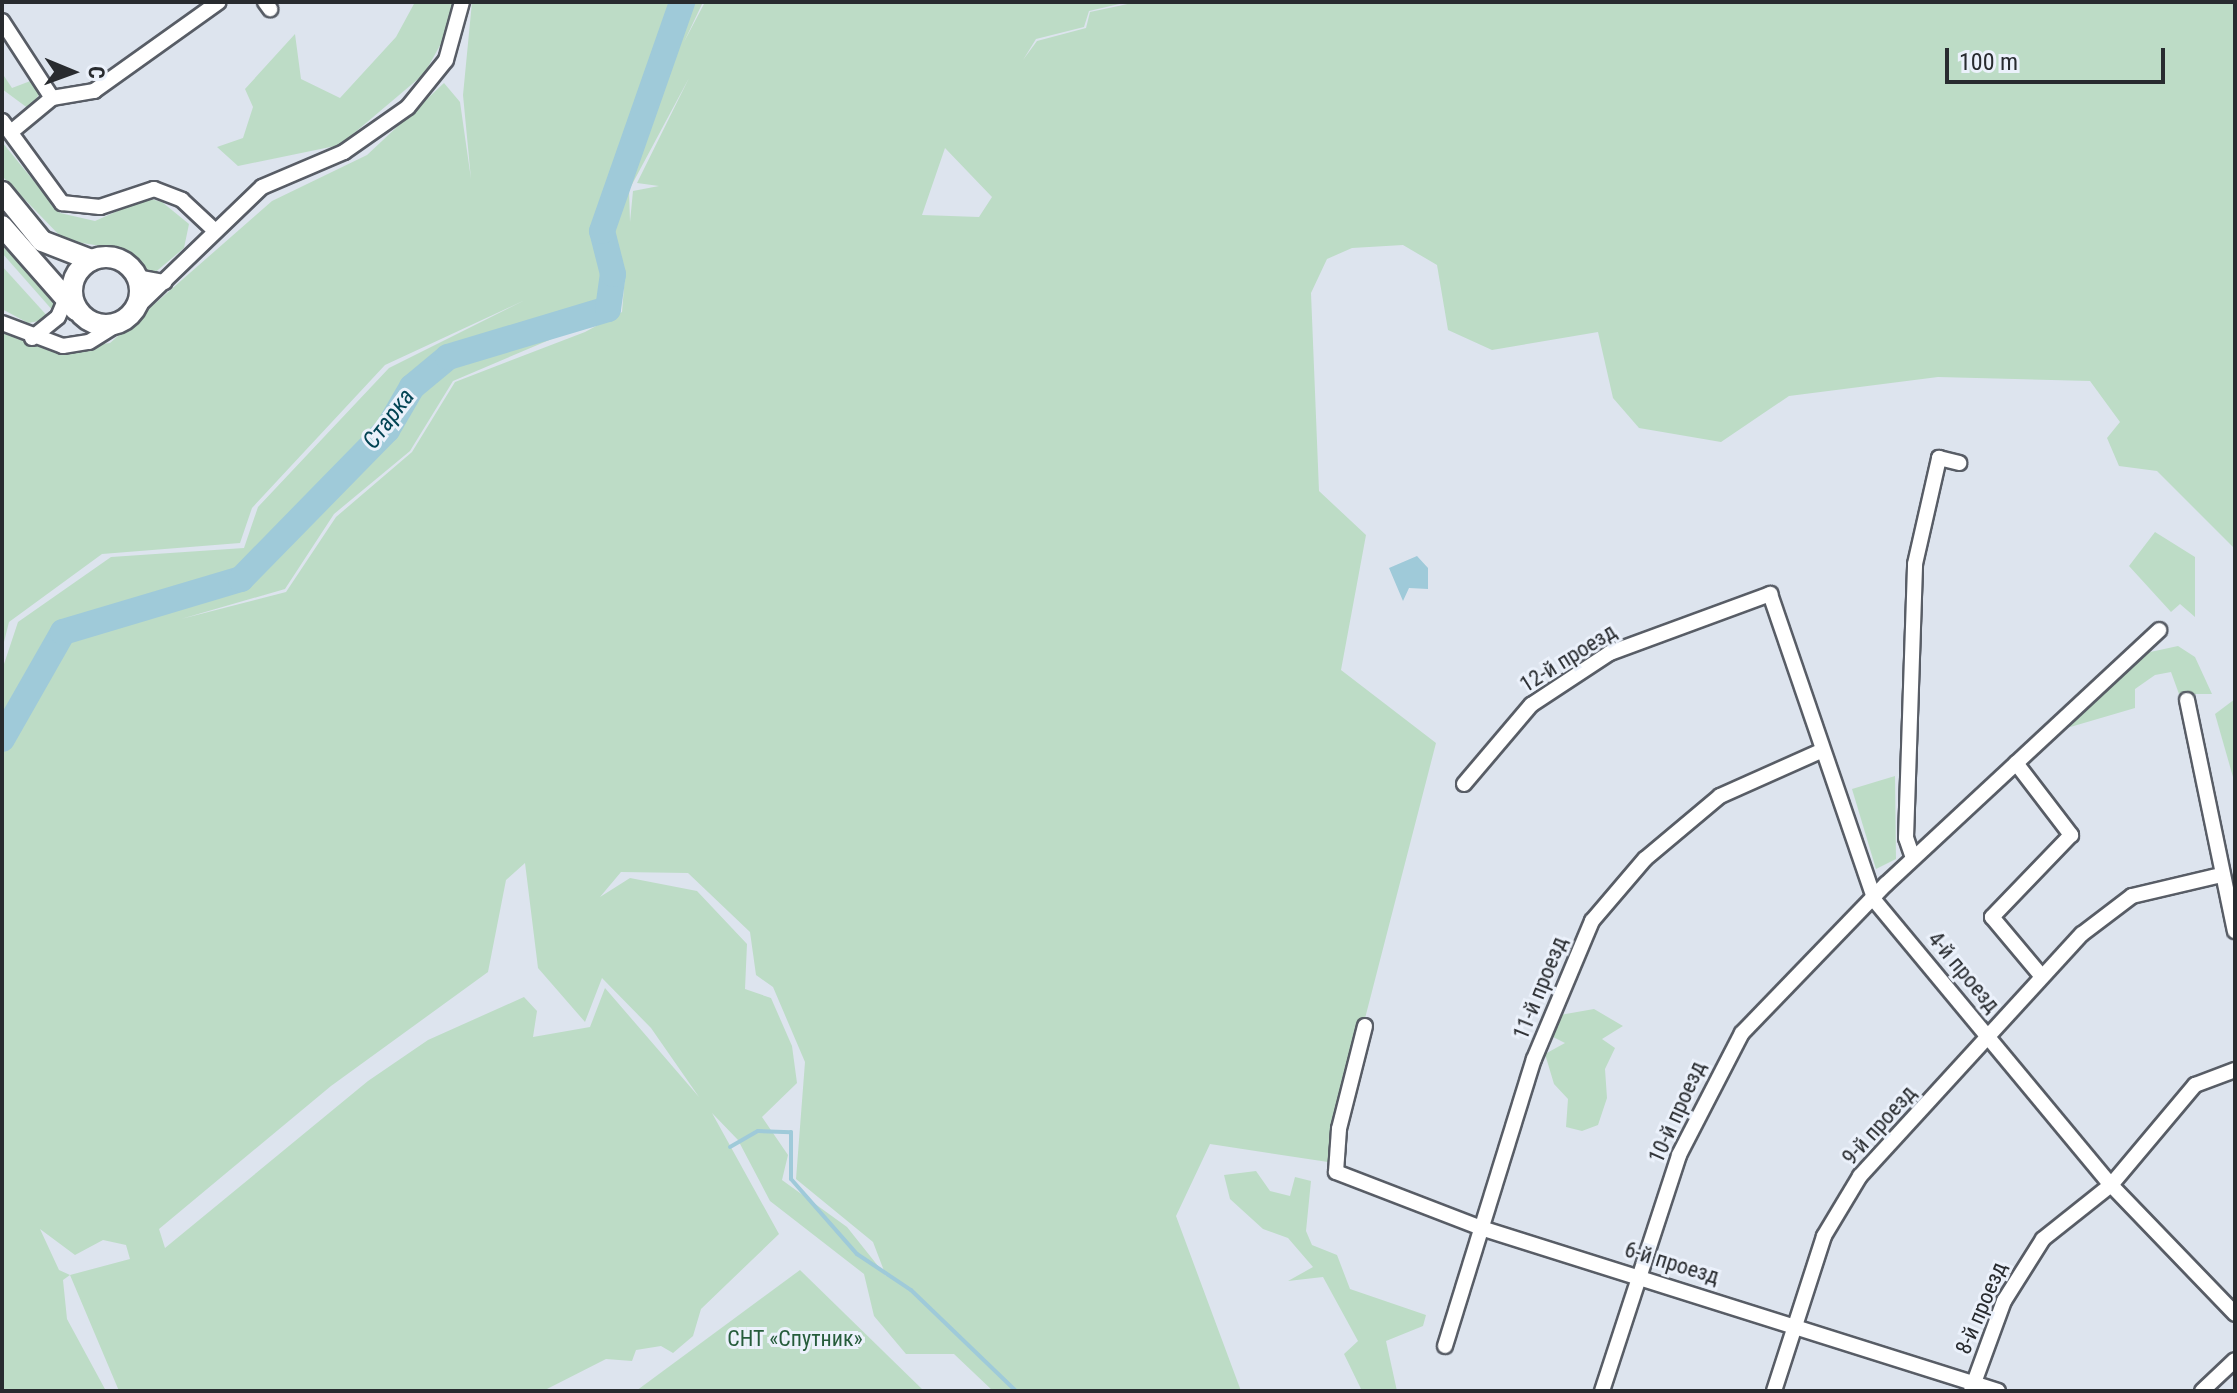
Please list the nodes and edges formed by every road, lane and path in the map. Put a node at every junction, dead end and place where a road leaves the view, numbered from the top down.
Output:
1 (219, 2) edge
2 (462, 2) edge
3 (2, 21) edge
4 (52, 98) junction
5 (7, 127) edge
6 (2, 192) edge
7 (2, 226) edge
8 (213, 229) junction
9 (91, 260) junction
10 (136, 277) junction
11 (165, 282) junction
12 (72, 298) junction
13 (128, 317) junction
14 (2, 323) edge
15 (32, 338) junction
16 (1959, 463) dead end
17 (1770, 594) joint
18 (2159, 630) dead end
19 (2187, 700) dead end
20 (1819, 752) junction
21 (2016, 763) junction
22 (1464, 784) dead end
23 (1913, 858) junction
24 (2221, 875) junction
25 (1875, 901) junction
26 (2235, 931) edge
27 (2039, 973) dead end
28 (1365, 1026) dead end
29 (1991, 1039) junction
30 (2235, 1070) edge
31 (2111, 1185) junction
32 (1481, 1228) junction
33 (1642, 1277) junction
34 (2235, 1314) edge
35 (1795, 1324) junction
36 (1445, 1346) dead end
37 (2235, 1360) edge
38 (1972, 1387) edge
39 (1602, 1391) edge
40 (1774, 1391) edge
41 (1998, 1391) edge
42 (2202, 1391) edge

1 - 4 street
2 - 8 street
3 - 4 street
4 - 5 street
5 - 8 street
6 - 9 street
7 - 12 street
8 - 11 street
9 - 10 street
9 - 12 street
10 - 11 street
10 - 13 street
11 - 13 street
12 - 13 street
12 - 15 street
13 - 15 street
14 - 15 street
16 - 23 street
17 - 20 street, 4-й проезд
17 - 22 street, 12-й проезд
18 - 21 street, 10-й проезд
19 - 24 street
20 - 25 street, 4-й проезд
20 - 32 street, 11-й проезд
21 - 23 street, 10-й проезд
21 - 27 street
23 - 25 street, 10-й проезд
24 - 26 street
24 - 29 street, 9-й проезд
25 - 29 street, 4-й проезд
25 - 33 street, 10-й проезд
28 - 32 street, 6-й проезд
29 - 31 street, 4-й проезд
29 - 35 street, 9-й проезд
30 - 31 street, 8-й проезд
31 - 34 street, 4-й проезд
31 - 38 street, 8-й проезд
32 - 33 street, 6-й проезд
32 - 36 street, 11-й проезд
33 - 35 street, 6-й проезд
33 - 39 street, 10-й проезд
35 - 38 street, 6-й проезд
35 - 40 street, 9-й проезд
37 - 42 street
38 - 41 street, 6-й проезд

